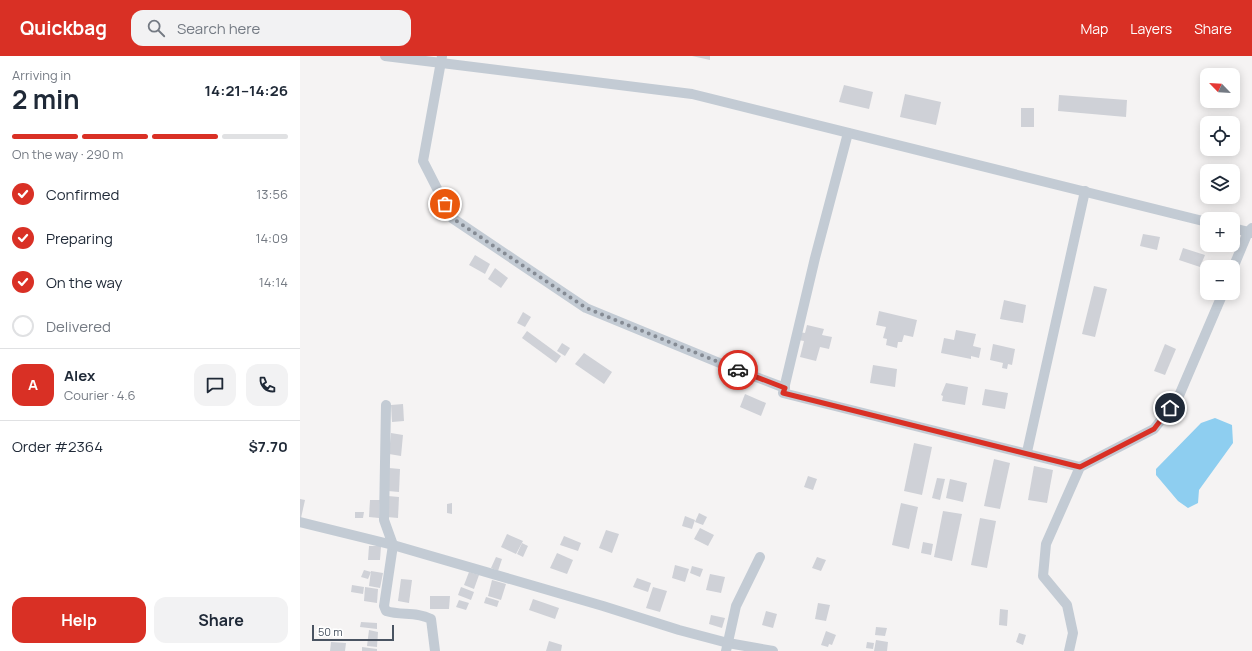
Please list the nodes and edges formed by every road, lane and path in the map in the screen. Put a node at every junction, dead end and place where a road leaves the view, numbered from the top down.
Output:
1 (385, 56) edge
2 (441, 59) edge
3 (848, 133) junction
4 (1085, 191) junction
5 (1200, 220) edge
6 (1240, 229) edge
7 (1251, 231) edge
8 (1237, 260) edge
9 (1219, 300) edge
10 (785, 388) junction
11 (386, 405) dead end
12 (1027, 452) junction
13 (1080, 467) junction
14 (300, 522) edge
15 (393, 545) junction
16 (760, 557) dead end
17 (727, 647) edge
18 (435, 651) edge
19 (773, 651) edge
20 (1069, 651) edge

1 - 2 street
2 - 3 street
2 - 10 street
3 - 4 street
3 - 10 street
4 - 5 street
4 - 12 street
6 - 7 street
7 - 8 street
9 - 13 street
10 - 12 street
11 - 15 street
12 - 13 street
13 - 20 street
14 - 15 street
15 - 17 street
15 - 18 street
16 - 17 street
17 - 19 street

